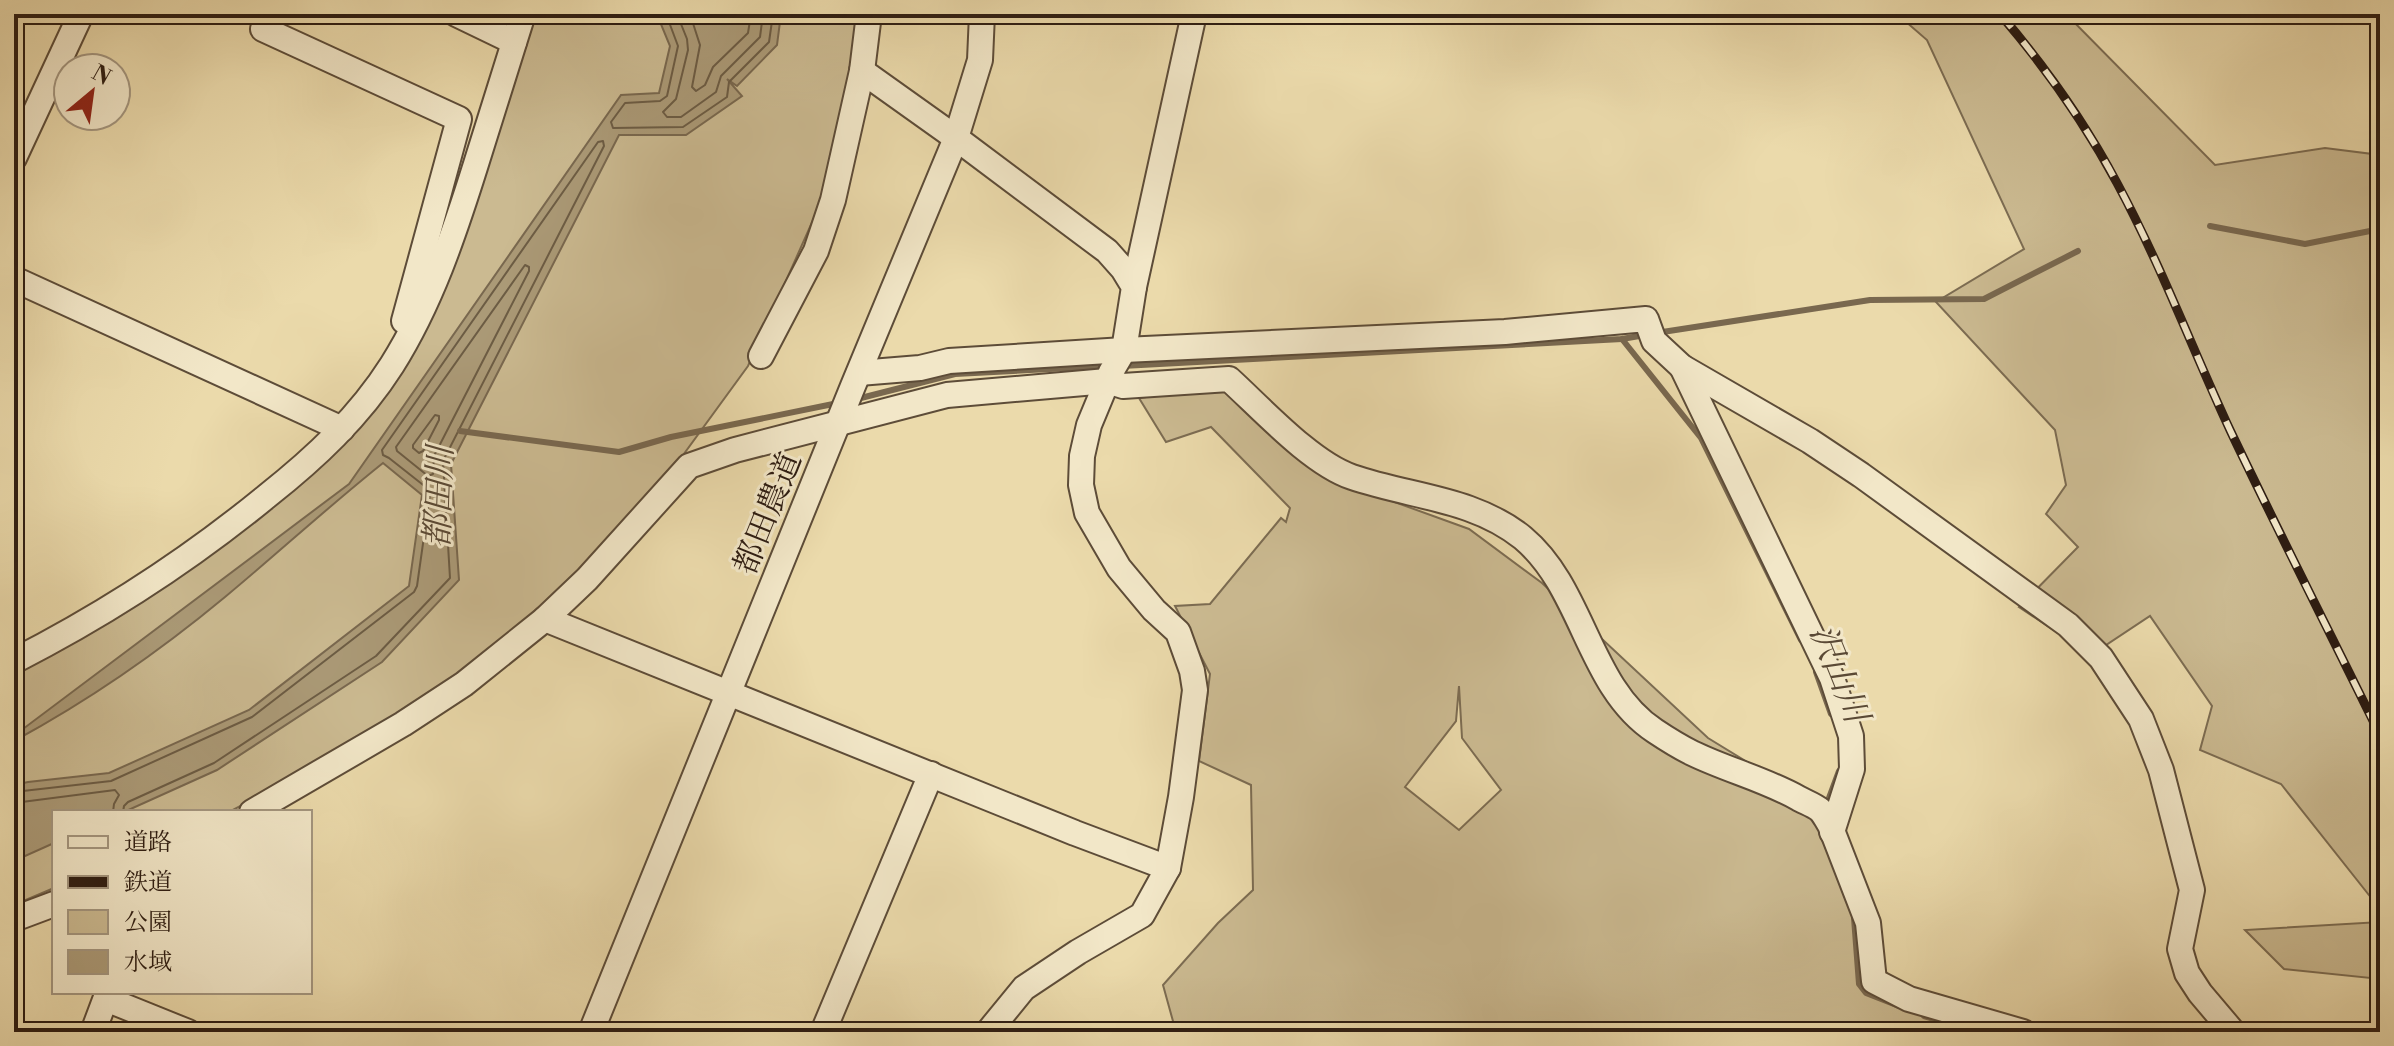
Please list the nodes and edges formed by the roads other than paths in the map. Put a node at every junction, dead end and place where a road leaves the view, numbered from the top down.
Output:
1 (81, 14) edge
2 (269, 14) edge
3 (456, 14) edge
4 (523, 14) edge
5 (869, 14) edge
6 (982, 14) edge
7 (1194, 14) edge
8 (514, 42) junction
9 (862, 71) junction
10 (956, 138) junction
11 (14, 158) edge
12 (14, 279) edge
13 (1134, 287) junction
14 (761, 356) dead end
15 (393, 364) junction
16 (1116, 365) junction
17 (1682, 367) junction
18 (856, 379) junction
19 (839, 420) junction
20 (342, 429) junction
21 (545, 619) junction
22 (14, 661) edge
23 (729, 692) junction
24 (931, 774) junction
25 (255, 810) edge
26 (1828, 823) junction
27 (1168, 868) junction
28 (52, 905) edge
29 (14, 919) edge
30 (107, 995) edge
31 (93, 1032) edge
32 (188, 1032) edge
33 (591, 1032) edge
34 (823, 1032) edge
35 (988, 1032) edge
36 (2023, 1032) edge
37 (2233, 1032) edge

1 - 11 street
2 - 15 street
3 - 8 street
4 - 8 street
5 - 9 street
6 - 10 street, 都田農道
7 - 13 street
8 - 15 street
9 - 10 street
9 - 14 street
10 - 13 street
10 - 18 street, 都田農道
12 - 20 street
13 - 16 street
15 - 20 street
16 - 17 street
16 - 18 street
16 - 19 street
16 - 26 street
16 - 27 street
17 - 26 street
17 - 37 street
18 - 19 street, 都田農道
19 - 21 street
19 - 23 street, 都田農道
20 - 22 street
21 - 23 street
21 - 25 street
23 - 24 street
23 - 33 street, 都田農道
24 - 27 street
24 - 34 street
26 - 36 street
27 - 35 street
28 - 29 street
30 - 31 street
30 - 32 street

